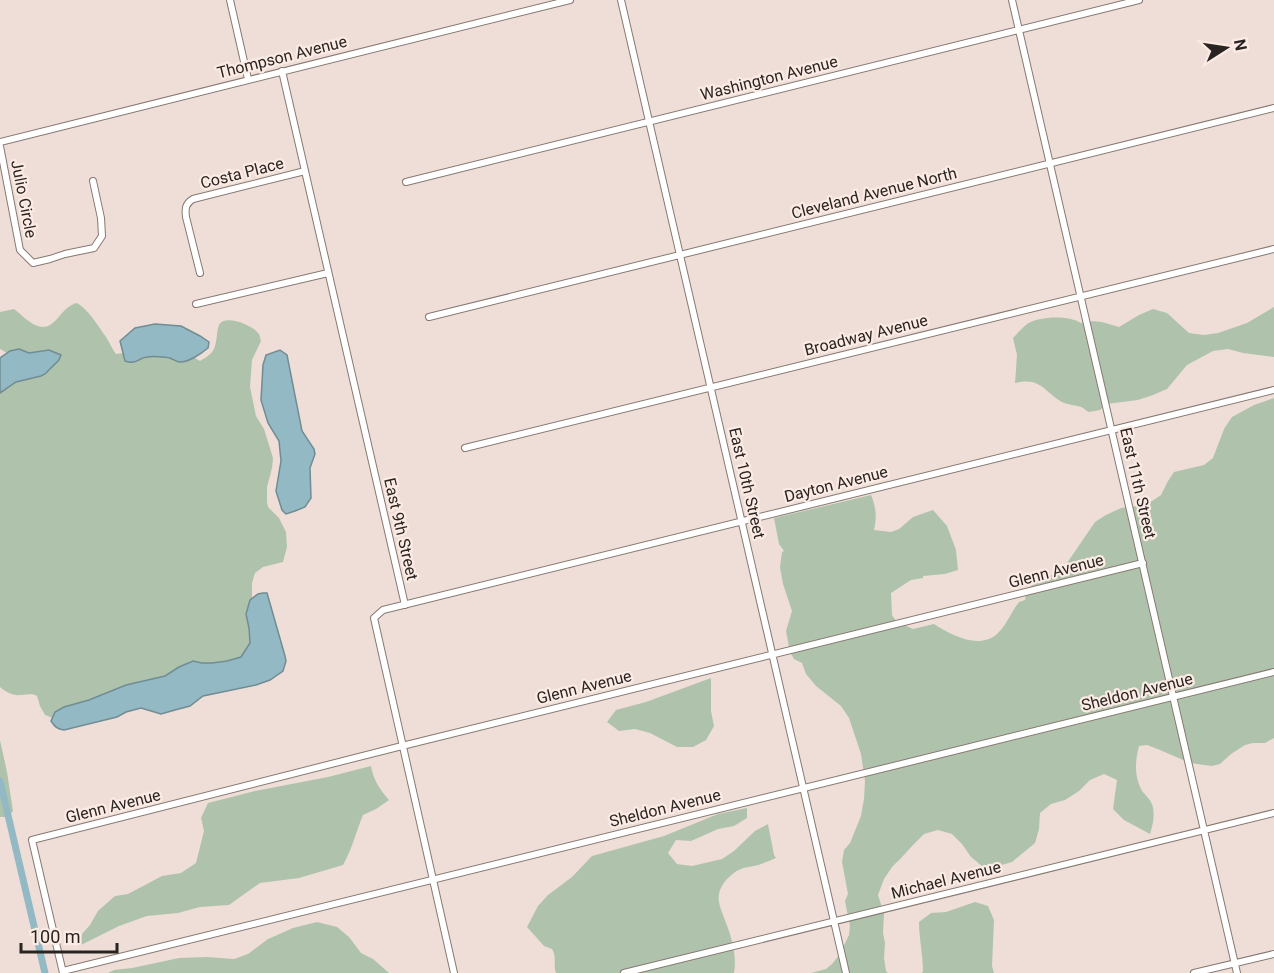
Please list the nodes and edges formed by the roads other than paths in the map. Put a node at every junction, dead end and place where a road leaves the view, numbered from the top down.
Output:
1 (230, 0) edge
2 (570, 0) edge
3 (621, 0) edge
4 (1012, 0) edge
5 (1139, 0) edge
6 (1019, 30) junction
7 (282, 71) junction
8 (248, 79) junction
9 (1274, 108) edge
10 (650, 121) junction
11 (0, 144) edge
12 (1050, 163) junction
13 (305, 171) junction
14 (93, 181) dead end
15 (406, 182) dead end
16 (1274, 249) edge
17 (680, 254) junction
18 (200, 273) dead end
19 (328, 273) junction
20 (1081, 297) junction
21 (196, 304) dead end
22 (429, 317) dead end
23 (711, 388) junction
24 (1274, 390) edge
25 (1112, 429) junction
26 (465, 448) dead end
27 (742, 521) junction
28 (1143, 563) junction
29 (405, 604) junction
30 (773, 655) junction
31 (1274, 672) edge
32 (1174, 697) junction
33 (402, 746) junction
34 (803, 788) junction
35 (1274, 813) edge
36 (1205, 830) junction
37 (433, 879) junction
38 (835, 921) junction
39 (1274, 954) edge
40 (1235, 963) junction
41 (63, 972) edge
42 (454, 973) edge
43 (624, 973) edge
44 (846, 973) edge
45 (1194, 973) edge
46 (1238, 973) edge

1 - 8 street
2 - 7 street, Thompson Avenue
3 - 10 street, East 10th Street
4 - 6 street, East 11th Street
5 - 6 street, Washington Avenue
6 - 10 street, Washington Avenue
6 - 12 street, East 11th Street
7 - 8 street, Thompson Avenue
7 - 13 street, East 9th Street
8 - 11 street, Thompson Avenue
9 - 12 street, Cleveland Avenue North
10 - 15 street, Washington Avenue
10 - 17 street, East 10th Street
11 - 14 street, Julio Circle
12 - 17 street, Cleveland Avenue North
12 - 20 street, East 11th Street
13 - 18 street, Costa Place
13 - 19 street, East 9th Street
16 - 20 street, Broadway Avenue
17 - 22 street, Cleveland Avenue North
17 - 23 street, East 10th Street
19 - 21 street
19 - 29 street, East 9th Street
20 - 23 street, Broadway Avenue
20 - 25 street, East 11th Street
23 - 26 street, Broadway Avenue
23 - 27 street, East 10th Street
24 - 25 street, Dayton Avenue
25 - 27 street, Dayton Avenue
25 - 28 street, East 11th Street
27 - 29 street, Dayton Avenue
27 - 30 street, East 10th Street
28 - 30 street, Glenn Avenue
28 - 32 street, East 11th Street
29 - 33 street, East 9th Street
30 - 33 street, Glenn Avenue
30 - 34 street, East 10th Street
31 - 32 street, Sheldon Avenue
32 - 34 street, Sheldon Avenue
32 - 36 street, East 11th Street
33 - 37 street, East 9th Street
33 - 41 street, Glenn Avenue
34 - 37 street, Sheldon Avenue
34 - 38 street, East 10th Street
35 - 36 street, Michael Avenue
36 - 38 street, Michael Avenue
36 - 40 street, East 11th Street
37 - 41 street, Sheldon Avenue
37 - 42 street, East 9th Street
38 - 43 street, Michael Avenue
38 - 44 street, East 10th Street
39 - 40 street
40 - 45 street
40 - 46 street, East 11th Street

